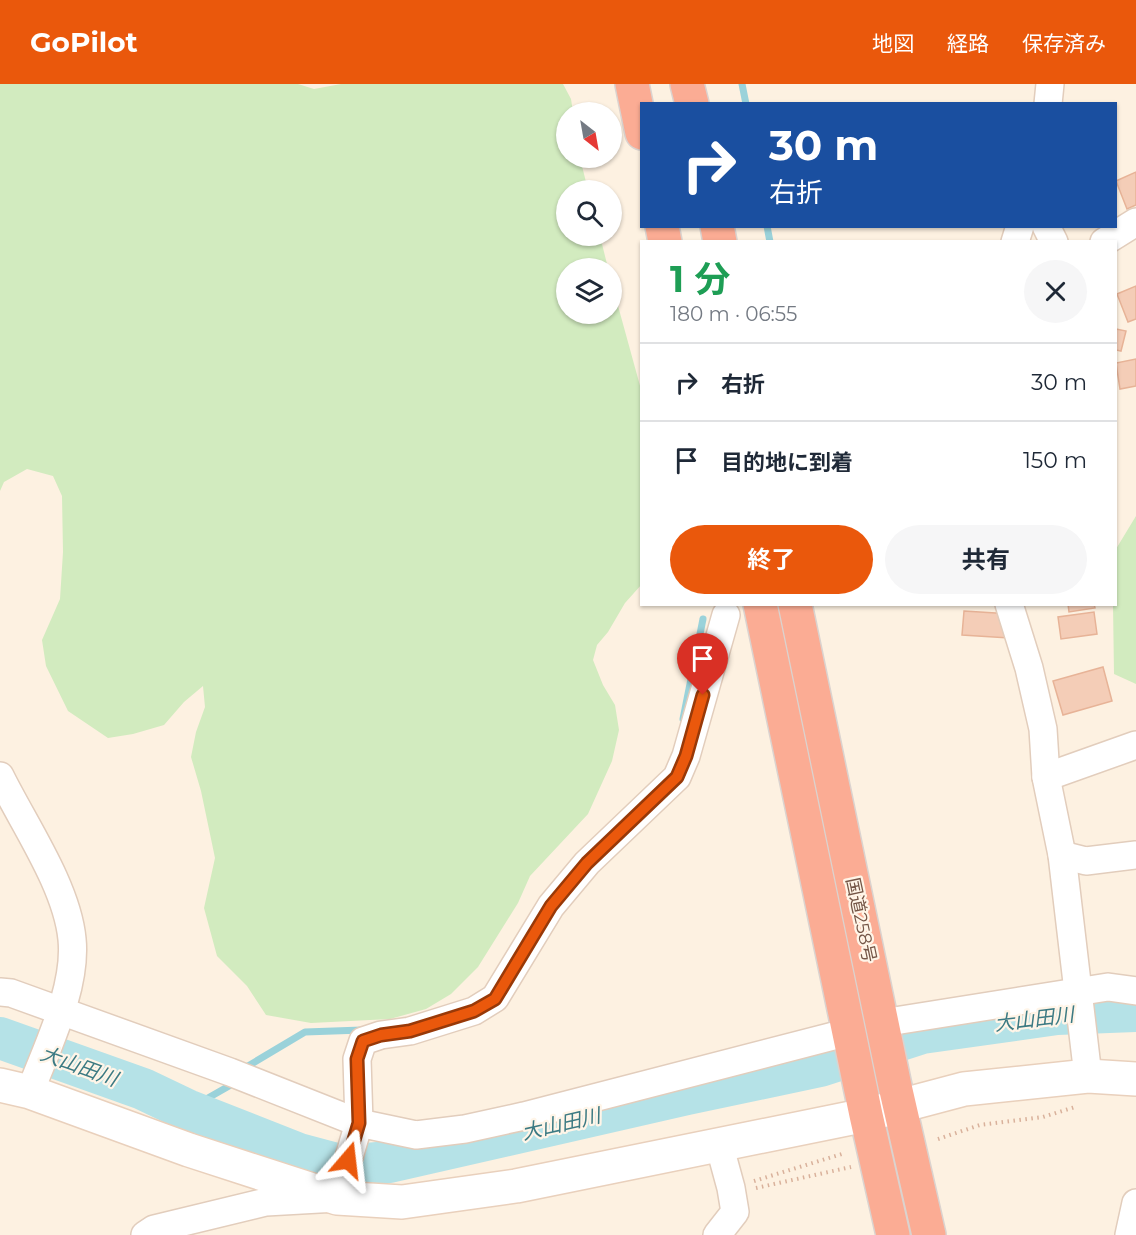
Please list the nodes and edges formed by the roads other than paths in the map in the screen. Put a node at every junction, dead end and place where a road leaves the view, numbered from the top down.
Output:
1 (632, 84) edge
2 (655, 84) edge
3 (687, 84) edge
4 (1050, 84) edge
5 (658, 102) edge
6 (692, 102) edge
7 (1048, 102) edge
8 (640, 123) edge
9 (1136, 222) edge
10 (1107, 240) edge
11 (760, 606) edge
12 (795, 606) edge
13 (1010, 606) edge
14 (726, 615) dead end
15 (1136, 745) edge
16 (0, 776) edge
17 (1046, 777) junction
18 (1062, 855) junction
19 (1136, 855) edge
20 (1136, 991) edge
21 (0, 992) edge
22 (1080, 992) junction
23 (60, 1011) junction
24 (884, 1031) junction
25 (850, 1039) junction
26 (1136, 1079) edge
27 (15, 1089) edge
28 (1086, 1090) junction
29 (897, 1095) junction
30 (864, 1105) junction
31 (359, 1123) junction
32 (719, 1144) junction
33 (337, 1198) junction
34 (1136, 1203) edge
35 (145, 1235) edge
36 (717, 1235) edge
37 (893, 1235) edge
38 (929, 1235) edge
39 (1129, 1235) edge

1 - 8 highway
2 - 5 highway
3 - 6 highway
4 - 7 street
9 - 10 street
11 - 25 highway, 国道258号
12 - 24 highway, 国道258号
13 - 17 street
14 - 31 street
15 - 17 street
16 - 23 street
17 - 18 street
18 - 19 street
18 - 22 street
20 - 22 street
21 - 23 street
22 - 24 street
22 - 28 street
23 - 27 street
23 - 31 street
24 - 29 highway, 国道258号
25 - 30 highway, 国道258号
25 - 31 street
26 - 28 street
27 - 33 street
28 - 29 street
29 - 30 street
29 - 38 highway, 国道258号
30 - 32 street
30 - 37 highway, 国道258号
31 - 33 street
32 - 33 street
32 - 36 street
33 - 35 street
34 - 39 street

